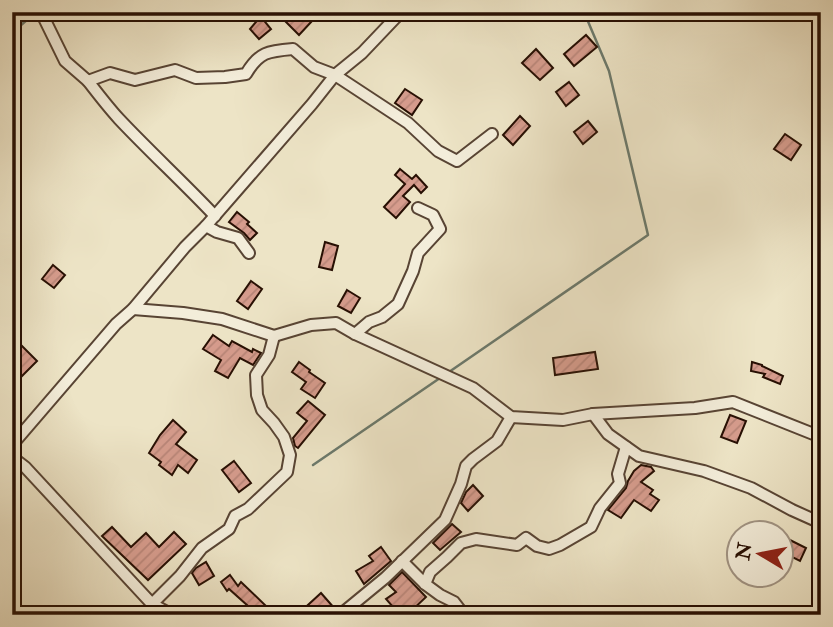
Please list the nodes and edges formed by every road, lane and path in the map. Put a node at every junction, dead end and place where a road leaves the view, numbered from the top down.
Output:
1 (41, 12) edge
2 (401, 12) edge
3 (335, 75) junction
4 (88, 81) junction
5 (492, 134) dead end
6 (418, 208) dead end
7 (215, 216) junction
8 (206, 226) junction
9 (249, 253) dead end
10 (133, 309) junction
11 (355, 334) junction
12 (274, 335) junction
13 (593, 414) junction
14 (511, 417) junction
15 (821, 437) edge
16 (12, 445) edge
17 (626, 447) junction
18 (12, 457) edge
19 (821, 523) edge
20 (402, 561) junction
21 (425, 584) junction
22 (152, 604) junction
23 (172, 615) edge
24 (340, 615) edge
25 (464, 615) edge

1 - 4 street
2 - 3 street
3 - 4 street
3 - 5 street
3 - 7 street
4 - 7 street
6 - 11 street
7 - 8 street
8 - 9 street
8 - 10 street
10 - 12 street
10 - 16 street
11 - 12 street
11 - 14 street
12 - 22 street
13 - 14 street
13 - 15 street
13 - 17 street
14 - 20 street
17 - 19 street
17 - 21 street
18 - 22 street
20 - 21 street
20 - 24 street
21 - 25 street
22 - 23 street

